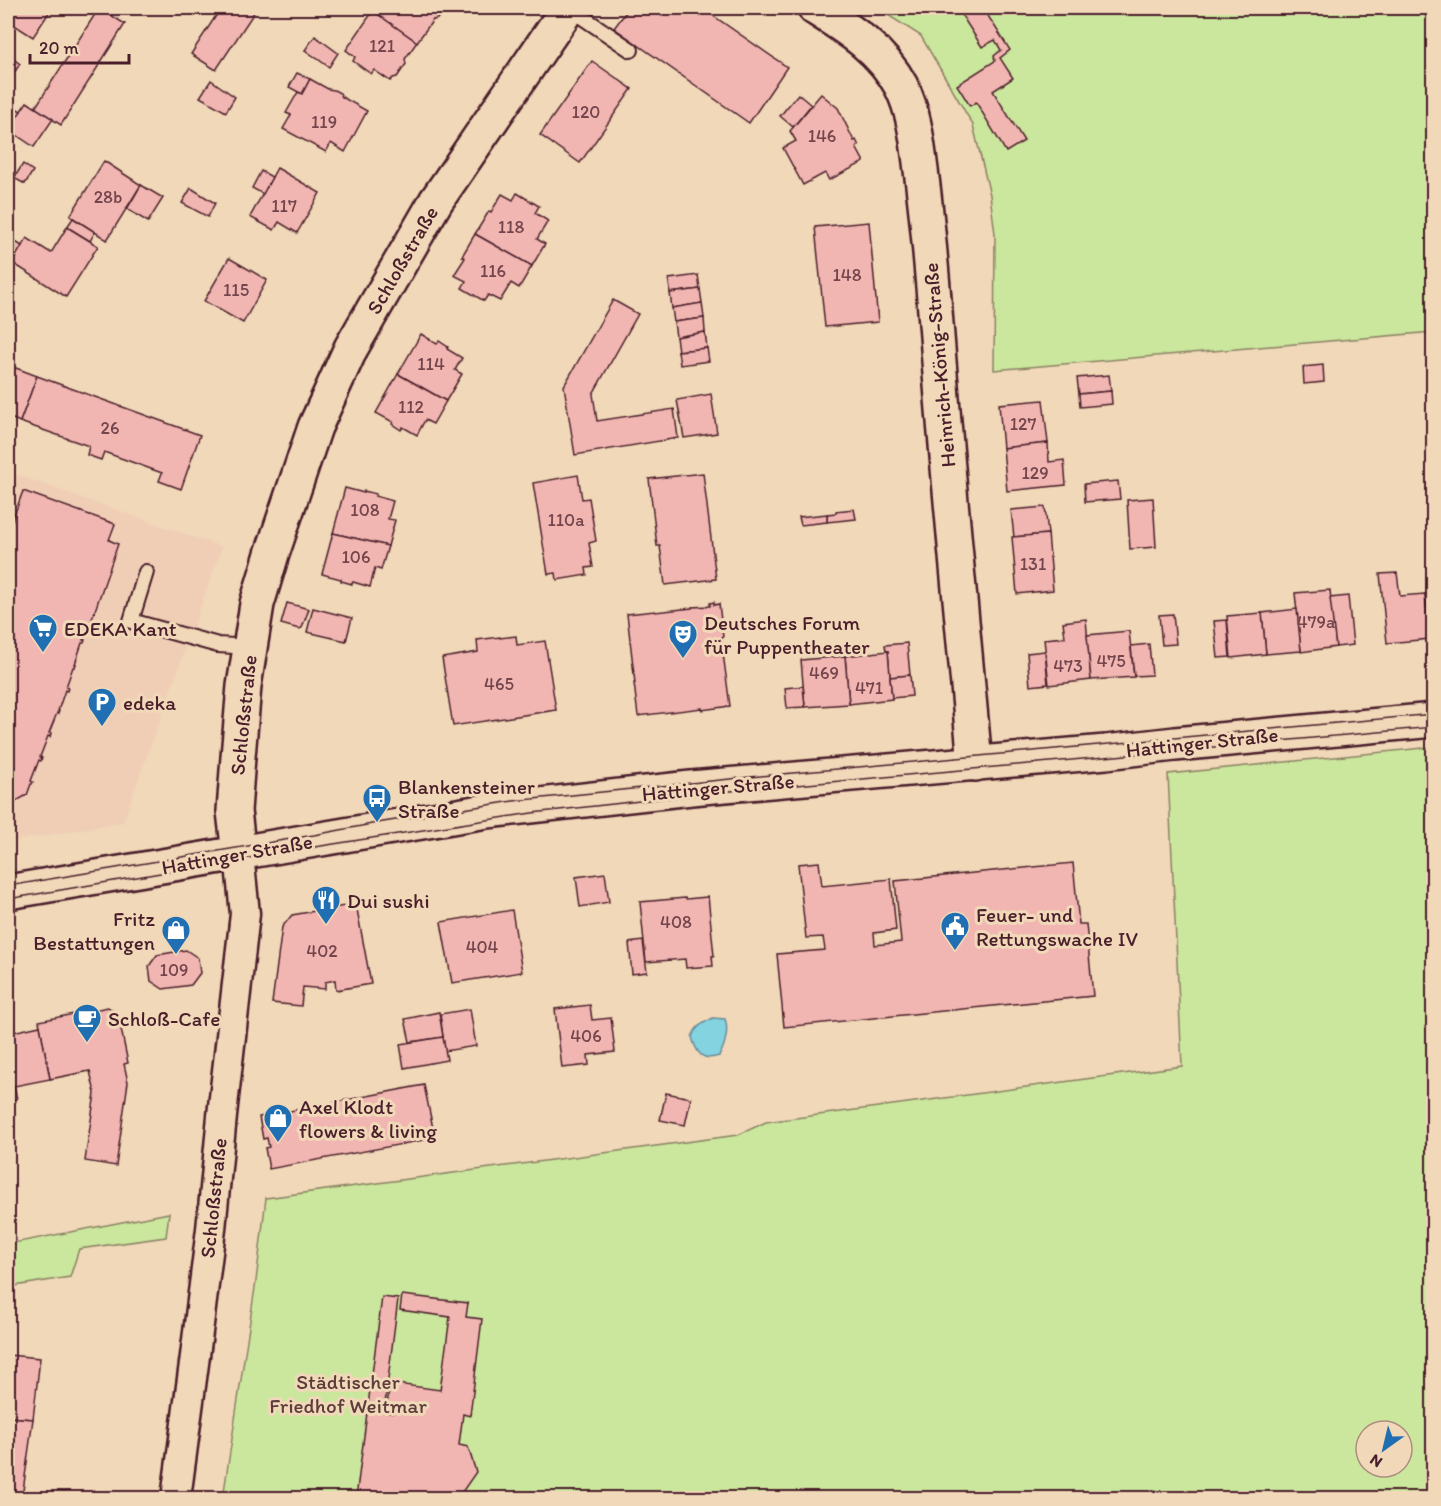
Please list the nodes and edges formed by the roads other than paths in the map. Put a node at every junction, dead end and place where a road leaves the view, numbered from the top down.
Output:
1 (568, 8) edge
2 (815, 8) edge
3 (631, 50) dead end
4 (146, 572) dead end
5 (250, 647) junction
6 (1434, 720) edge
7 (975, 764) junction
8 (239, 854) junction
9 (8, 892) edge
10 (176, 1498) edge

1 - 3 lane
1 - 5 main road, Schloßstraße
2 - 7 main road, Heinrich-König-Straße
4 - 5 lane
5 - 8 main road, Schloßstraße
6 - 7 main road, Hattinger Straße
7 - 8 main road, Hattinger Straße
8 - 9 main road, Hattinger Straße
8 - 10 street, Schloßstraße

